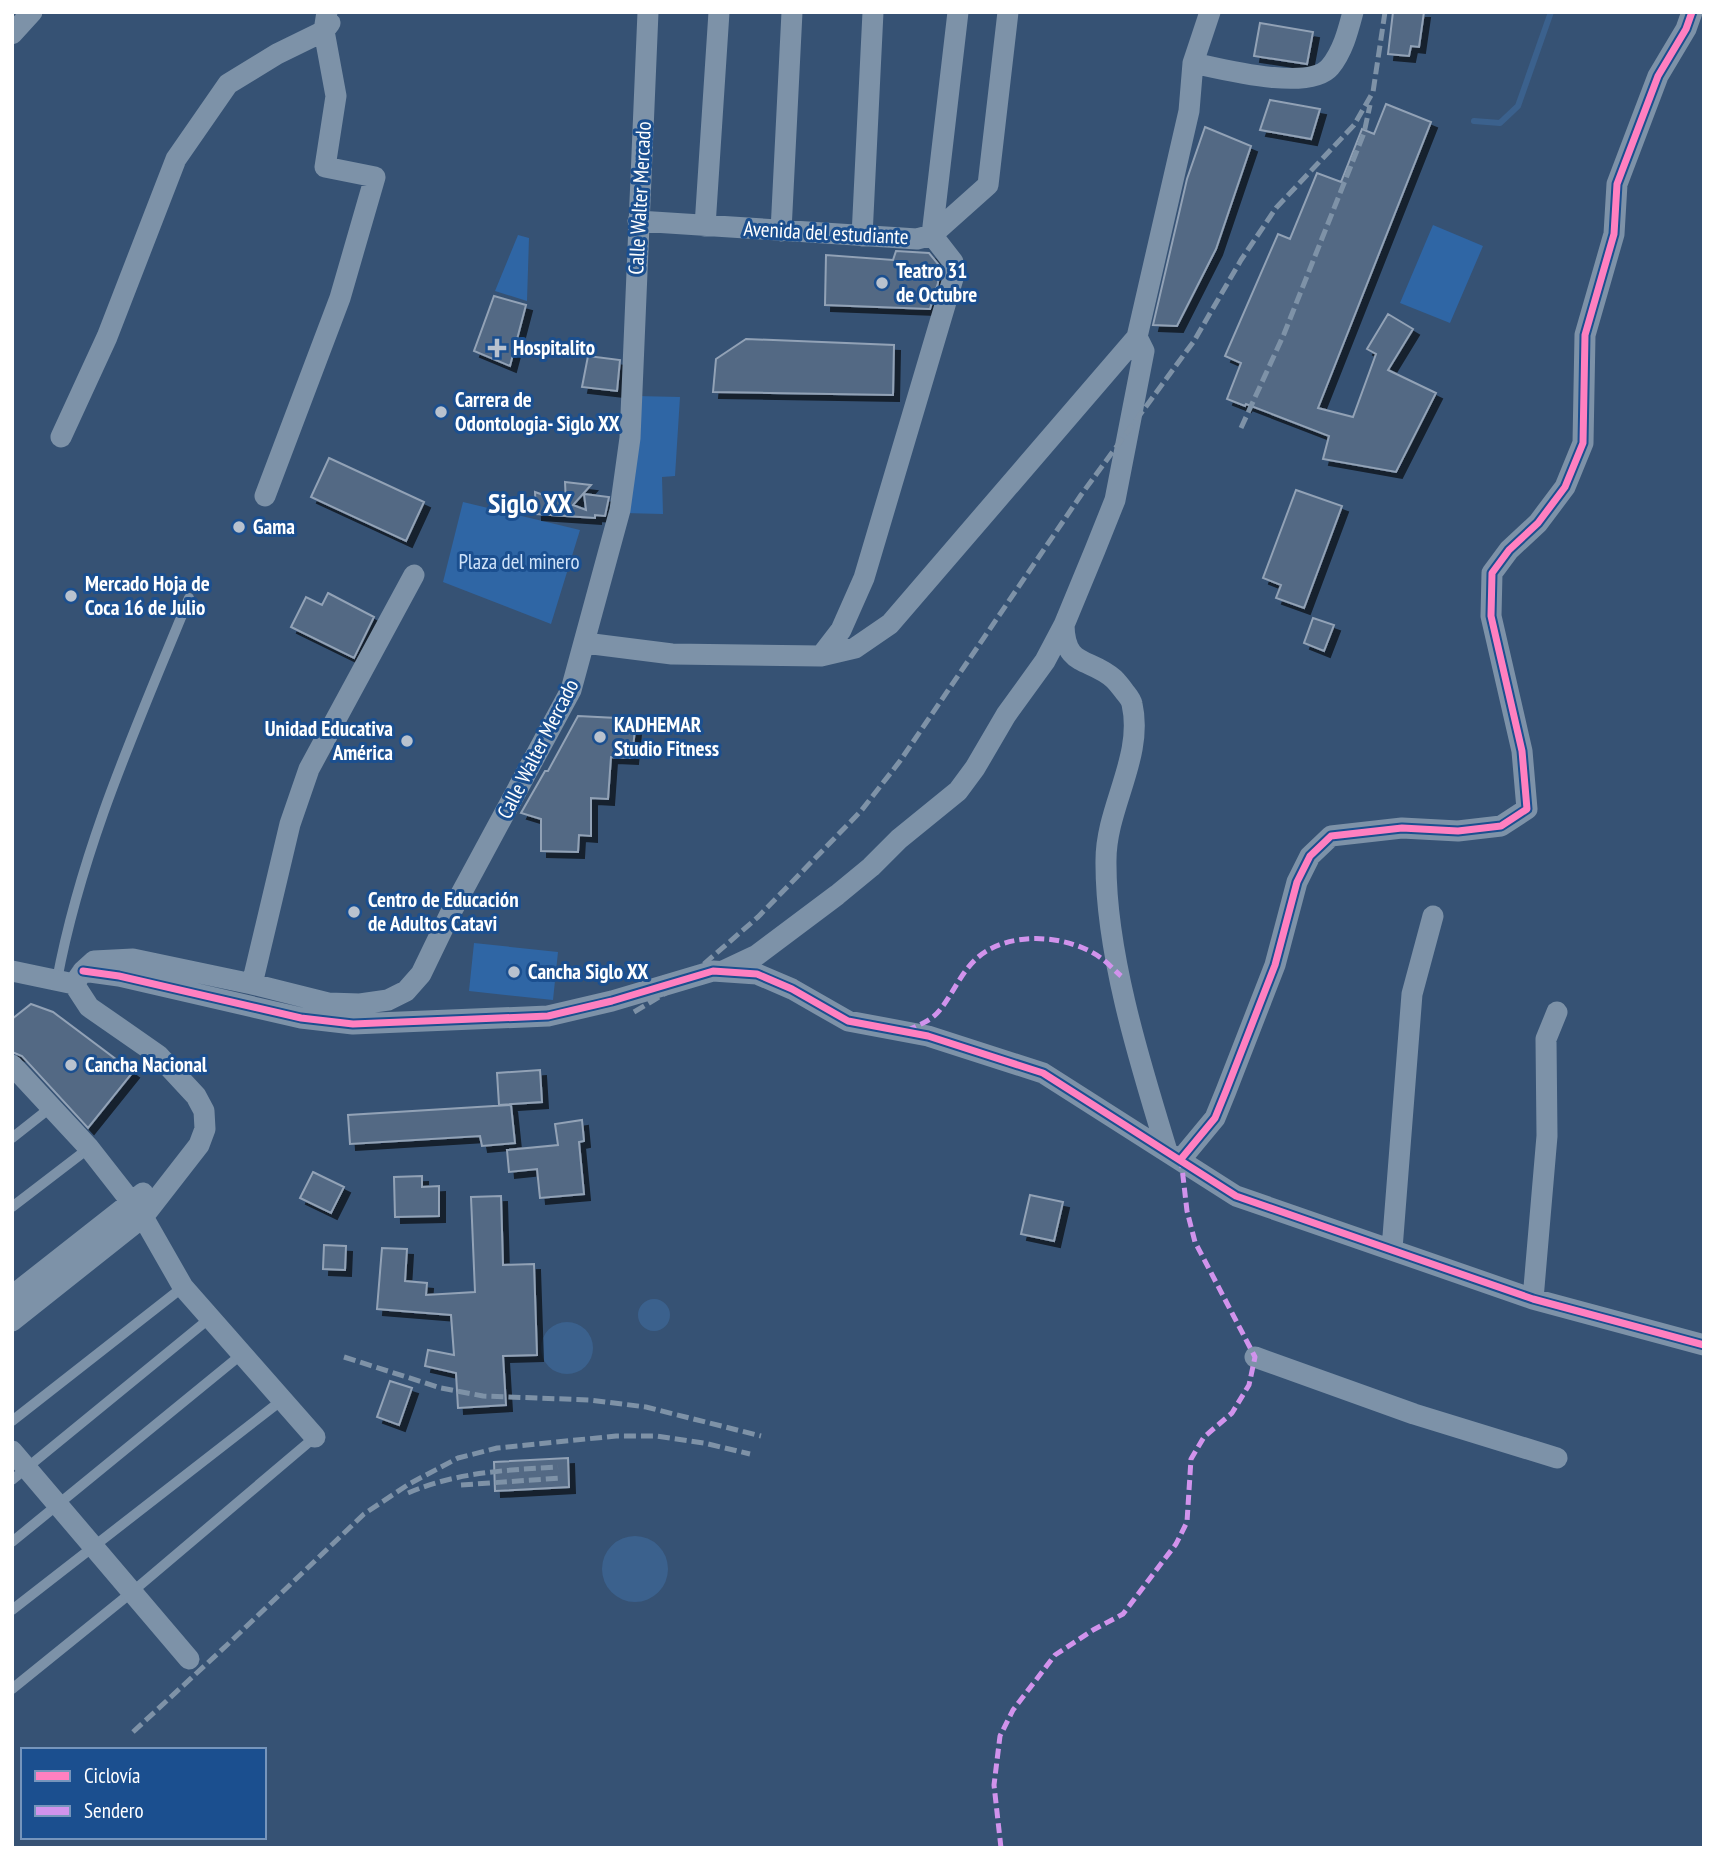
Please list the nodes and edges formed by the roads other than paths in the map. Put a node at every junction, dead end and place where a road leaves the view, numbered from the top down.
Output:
1 (32, 12) edge
2 (338, 12) edge
3 (648, 12) edge
4 (719, 12) edge
5 (792, 12) edge
6 (873, 12) edge
7 (958, 12) edge
8 (1008, 12) edge
9 (1210, 12) edge
10 (1353, 12) edge
11 (1692, 12) edge
12 (325, 22) edge
13 (12, 34) edge
14 (1193, 63) junction
15 (638, 221) junction
16 (705, 226) junction
17 (781, 231) junction
18 (932, 235) junction
19 (862, 236) junction
20 (1137, 337) junction
21 (61, 437) dead end
22 (265, 496) dead end
23 (414, 575) dead end
24 (189, 598) dead end
25 (1064, 625) junction
26 (585, 643) junction
27 (821, 656) junction
28 (1433, 916) dead end
29 (12, 971) edge
30 (722, 972) junction
31 (71, 978) junction
32 (252, 984) junction
33 (1557, 1012) dead end
34 (16, 1075) edge
35 (50, 1108) junction
36 (12, 1138) edge
37 (89, 1149) junction
38 (1174, 1155) junction
39 (12, 1207) edge
40 (137, 1209) junction
41 (1392, 1249) junction
42 (183, 1287) junction
43 (12, 1296) edge
44 (1533, 1299) junction
45 (210, 1318) junction
46 (12, 1321) edge
47 (1704, 1345) edge
48 (242, 1354) junction
49 (1255, 1357) dead end
50 (282, 1400) junction
51 (12, 1421) edge
52 (314, 1437) joint
53 (12, 1451) edge
54 (1557, 1458) dead end
55 (20, 1474) edge
56 (58, 1504) junction
57 (12, 1542) edge
58 (93, 1547) junction
59 (132, 1592) junction
60 (12, 1610) edge
61 (189, 1659) dead end
62 (12, 1689) edge

1 - 13 street
2 - 12 street
3 - 15 street, Calle Walter Mercado
4 - 16 street
5 - 17 street
6 - 19 street
7 - 18 street
8 - 18 street, Avenida del estudiante
9 - 14 street
10 - 14 street
11 - 38 street
12 - 21 street
12 - 22 street
14 - 20 street
15 - 16 street, Avenida del estudiante
15 - 26 street, Calle Walter Mercado
16 - 17 street, Avenida del estudiante
17 - 19 street, Avenida del estudiante
18 - 19 street, Avenida del estudiante
18 - 27 street
20 - 25 street
20 - 27 street
23 - 32 street
24 - 31 lane
25 - 30 street
25 - 38 street
26 - 27 street
26 - 32 street, Calle Walter Mercado
28 - 41 street
29 - 31 street
30 - 31 street
30 - 38 street
31 - 32 street, Calle Walter Mercado
31 - 40 street
33 - 44 street
34 - 35 street
35 - 36 lane
35 - 37 street
37 - 39 lane
37 - 40 street
38 - 41 street
40 - 42 street
40 - 43 street
40 - 46 street
41 - 44 street
42 - 45 street
42 - 51 lane
44 - 47 street
45 - 48 street
45 - 55 lane
48 - 50 street
48 - 56 lane
49 - 54 street
50 - 52 street
50 - 58 lane
52 - 59 lane
53 - 55 street
55 - 56 street
56 - 57 lane
56 - 58 street
58 - 59 street
58 - 60 lane
59 - 61 street
59 - 62 lane

